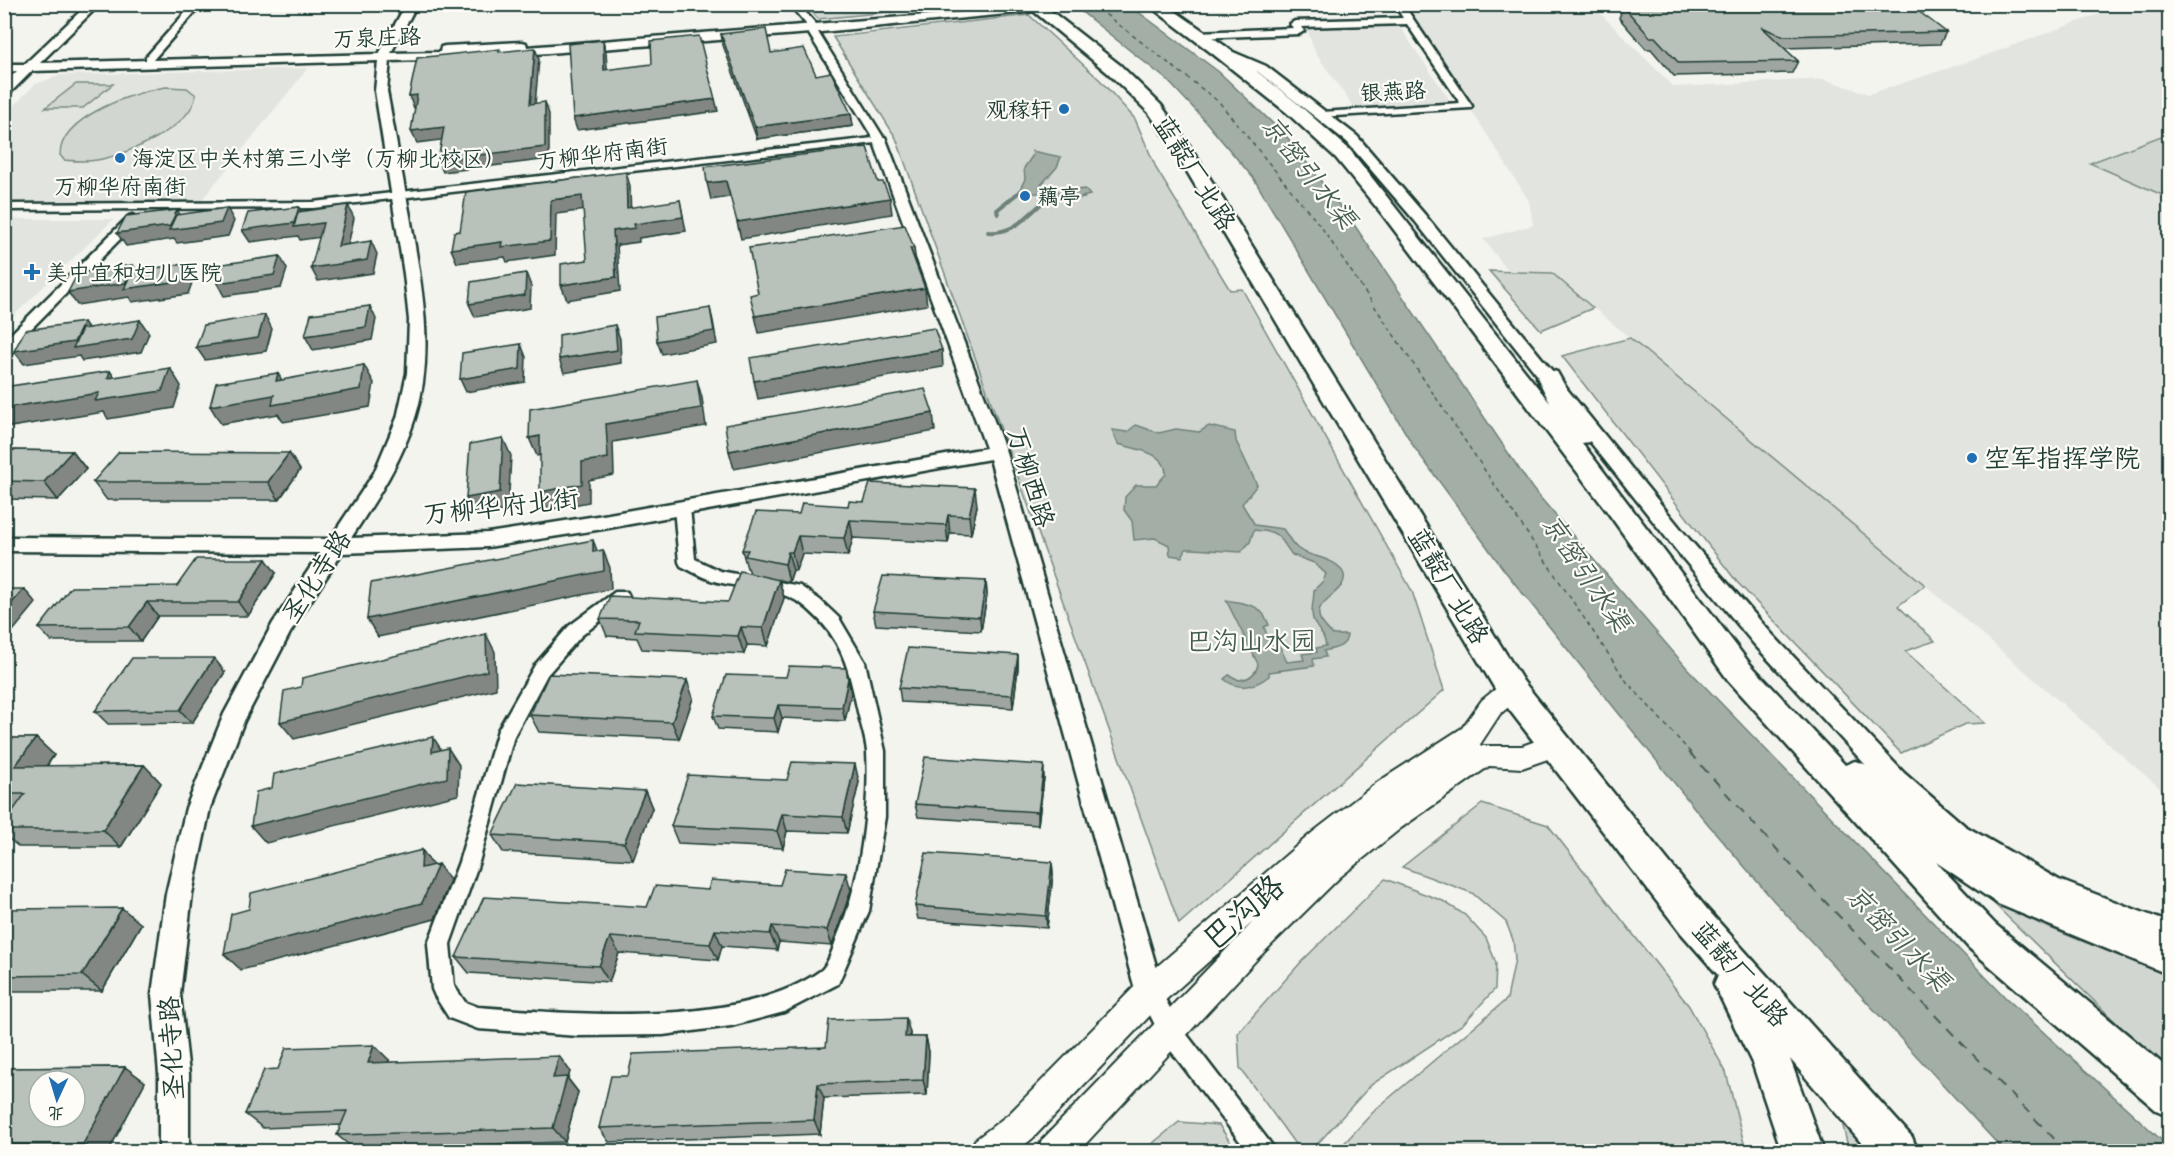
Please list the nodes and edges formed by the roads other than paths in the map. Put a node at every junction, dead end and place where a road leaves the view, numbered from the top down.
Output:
1 (84, 4) edge
2 (95, 4) edge
3 (198, 4) edge
4 (411, 4) edge
5 (793, 4) edge
6 (1010, 4) edge
7 (1154, 4) edge
8 (1398, 4) edge
9 (1035, 7) edge
10 (1409, 21) junction
11 (811, 27) junction
12 (1198, 35) junction
13 (1219, 50) junction
14 (384, 55) junction
15 (148, 59) junction
16 (19, 65) edge
17 (4, 80) edge
18 (4, 91) edge
19 (1322, 115) junction
20 (880, 140) junction
21 (397, 196) junction
22 (147, 206) junction
23 (4, 207) edge
24 (4, 356) edge
25 (1549, 377) junction
26 (997, 452) junction
27 (1615, 504) junction
28 (682, 508) junction
29 (4, 544) edge
30 (337, 546) junction
31 (621, 596) edge
32 (1739, 672) junction
33 (1512, 690) junction
34 (1555, 745) junction
35 (1694, 921) junction
36 (2169, 936) edge
37 (2169, 958) edge
38 (1150, 993) junction
39 (1170, 1031) junction
40 (2169, 1096) edge
41 (174, 1152) edge
42 (987, 1152) edge
43 (1054, 1152) edge
44 (1263, 1152) edge
45 (1803, 1152) edge
46 (1897, 1152) edge

1 - 16 street
2 - 16 street
3 - 15 street
4 - 14 street, 圣化寺路
5 - 11 street, 万柳西路
6 - 11 street, 万泉庄路
7 - 12 highway
8 - 10 street
9 - 11 street, 万泉庄路
9 - 33 highway, 蓝靛厂北路
10 - 12 street
10 - 19 street, 银燕路
11 - 14 street, 万泉庄路
11 - 20 street, 万柳西路
12 - 13 highway
13 - 19 street
13 - 27 highway
14 - 15 street, 万泉庄路
14 - 16 street, 万泉庄路
14 - 21 street, 圣化寺路
15 - 16 street, 万泉庄路
16 - 17 street
16 - 18 street
19 - 25 street
20 - 21 street, 万柳华府南街
20 - 26 street, 万柳西路
21 - 22 street, 万柳华府南街
21 - 30 street, 圣化寺路
22 - 23 street, 万柳华府南街
22 - 24 street
25 - 27 highway
25 - 36 street
26 - 28 street, 万柳华府北街
26 - 38 street, 万柳西路
27 - 32 highway
28 - 30 street, 万柳华府北街
28 - 31 street
29 - 30 street, 万柳华府北街
30 - 41 street, 圣化寺路
32 - 37 highway
32 - 40 highway
33 - 34 highway, 蓝靛厂北路
33 - 38 main road, 巴沟路
34 - 35 highway, 蓝靛厂北路
34 - 39 main road, 巴沟路
35 - 45 highway
35 - 46 highway, 蓝靛厂北路
38 - 39 street
38 - 42 main road, 巴沟路
39 - 43 main road, 巴沟路
39 - 44 street

